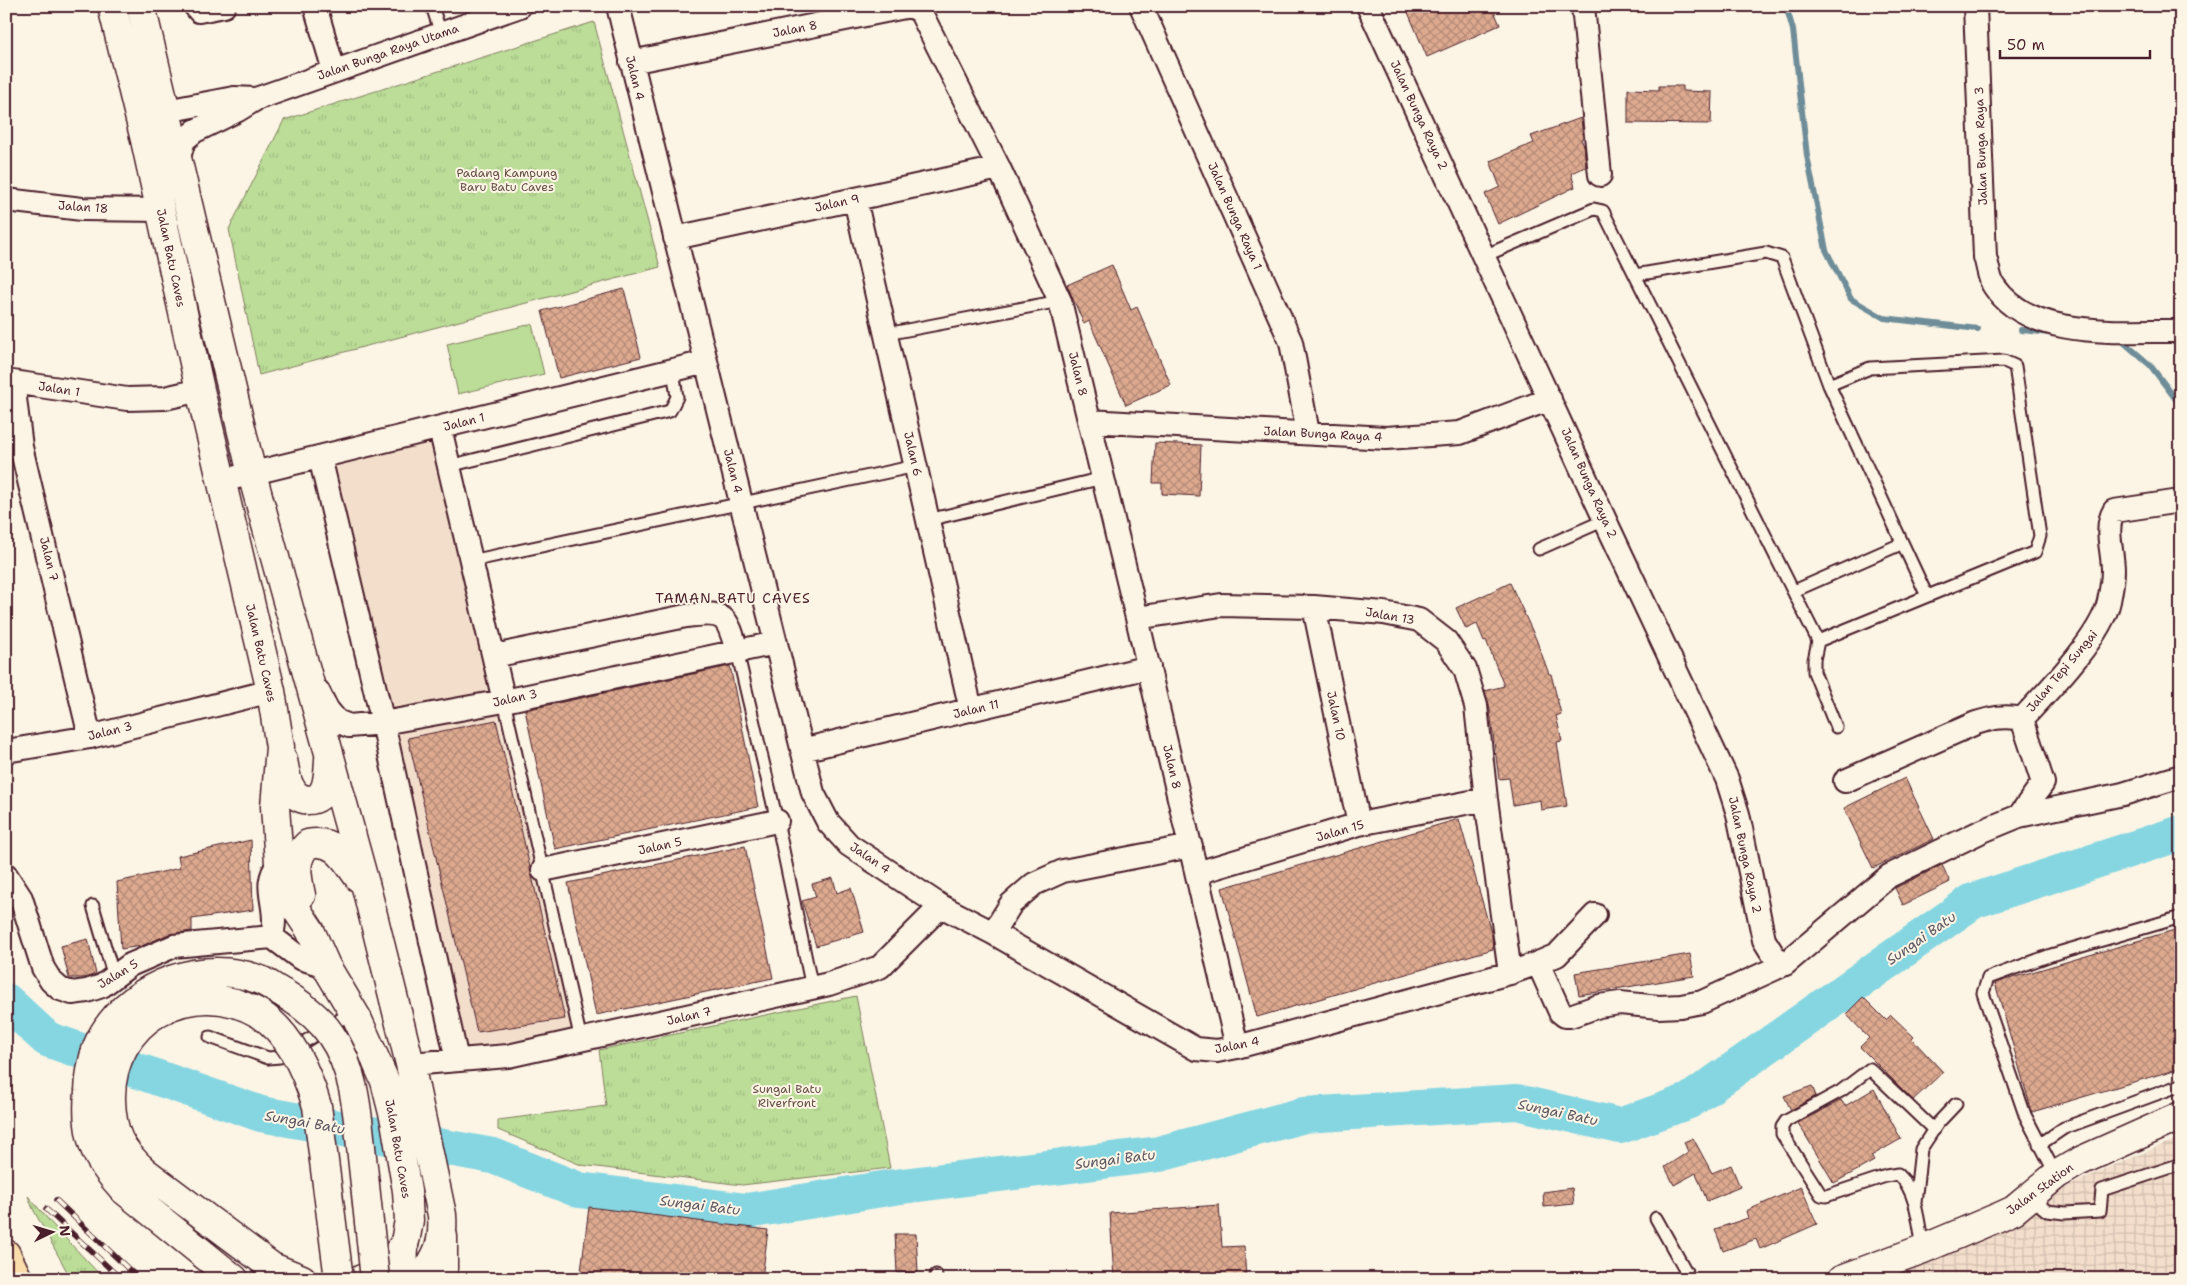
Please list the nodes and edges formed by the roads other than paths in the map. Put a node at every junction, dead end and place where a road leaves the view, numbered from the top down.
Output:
1 (112, 6) edge
2 (141, 6) edge
3 (315, 6) edge
4 (432, 6) edge
5 (520, 6) edge
6 (618, 6) edge
7 (1141, 6) edge
8 (1368, 6) edge
9 (1583, 6) edge
10 (1975, 6) edge
11 (441, 34) junction
12 (631, 62) junction
13 (334, 71) junction
14 (256, 99) junction
15 (166, 111) junction
16 (145, 140) junction
17 (178, 161) junction
18 (999, 168) junction
19 (1600, 175) dead end
20 (855, 199) junction
21 (6, 200) edge
22 (161, 210) junction
23 (675, 238) junction
24 (1484, 256) junction
25 (1635, 275) junction
26 (1060, 301) junction
27 (2181, 332) edge
28 (886, 334) junction
29 (706, 362) junction
30 (673, 370) junction
31 (10, 381) edge
32 (1829, 385) junction
33 (200, 390) junction
34 (1550, 399) junction
35 (1089, 421) junction
36 (440, 428) junction
37 (1308, 433) junction
38 (320, 457) junction
39 (448, 466) junction
40 (916, 466) junction
41 (252, 474) junction
42 (1103, 478) junction
43 (221, 481) junction
44 (2180, 501) edge
45 (741, 502) junction
46 (928, 520) junction
47 (1605, 520) junction
48 (1901, 544) junction
49 (1539, 549) dead end
50 (471, 561) junction
51 (1794, 591) junction
52 (1927, 596) junction
53 (1314, 607) junction
54 (1137, 618) junction
55 (1818, 641) junction
56 (776, 643) junction
57 (299, 646) junction
58 (737, 651) junction
59 (494, 656) junction
60 (1149, 667) junction
61 (271, 691) junction
62 (504, 701) junction
63 (971, 710) junction
64 (2022, 719) junction
65 (383, 723) junction
66 (1836, 727) dead end
67 (90, 736) junction
68 (280, 747) junction
69 (802, 750) junction
70 (6, 751) edge
71 (329, 756) junction
72 (2181, 776) edge
73 (1845, 781) dead end
74 (1486, 799) junction
75 (2019, 816) junction
76 (777, 821) junction
77 (1359, 824) junction
78 (1191, 846) junction
79 (279, 863) junction
80 (543, 870) junction
81 (1197, 873) junction
82 (6, 874) edge
83 (367, 891) junction
84 (93, 906) dead end
85 (941, 906) junction
86 (1595, 915) dead end
87 (2181, 917) edge
88 (310, 930) junction
89 (993, 933) junction
90 (272, 937) junction
91 (1538, 963) junction
92 (1785, 964) junction
93 (326, 966) junction
94 (1510, 973) junction
95 (114, 977) junction
96 (812, 988) junction
97 (354, 1011) junction
98 (210, 1037) dead end
99 (581, 1040) junction
100 (1237, 1047) junction
101 (457, 1060) junction
102 (412, 1072) junction
103 (2181, 1085) edge
104 (1956, 1104) dead end
105 (2181, 1116) edge
106 (1934, 1130) junction
107 (2039, 1145) junction
108 (2181, 1164) edge
109 (2056, 1175) junction
110 (2030, 1197) junction
111 (1914, 1203) junction
112 (1656, 1218) dead end
113 (443, 1237) junction
114 (404, 1244) junction
115 (1923, 1249) junction
116 (6, 1254) edge
117 (18, 1279) edge
118 (234, 1279) edge
119 (302, 1279) edge
120 (338, 1279) edge
121 (362, 1279) edge
122 (375, 1279) edge
123 (403, 1279) edge
124 (422, 1279) edge
125 (443, 1279) edge
126 (1690, 1279) edge
127 (1842, 1279) edge

1 - 16 main road, Jalan Batu Caves
2 - 15 main road
3 - 13 street
4 - 11 lane
5 - 11 street, Jalan Bunga Raya Utama
6 - 12 street, Jalan 4
7 - 37 street, Jalan Bunga Raya 1
8 - 24 street, Jalan Bunga Raya 2
9 - 19 street
10 - 27 street, Jalan Bunga Raya 3
11 - 13 street, Jalan Bunga Raya Utama
12 - 18 street, Jalan 8
12 - 23 street, Jalan 4
13 - 14 street, Jalan Bunga Raya Utama
14 - 15 street, Jalan Bunga Raya Utama
14 - 17 street, Jalan Bunga Raya Utama
15 - 16 main road
15 - 17 main road
16 - 22 main road, Jalan Batu Caves
17 - 41 main road
18 - 20 street, Jalan 9
18 - 26 street, Jalan 8
20 - 23 street, Jalan 9
20 - 28 street, Jalan 6
21 - 22 street, Jalan 18
22 - 33 main road, Jalan Batu Caves
23 - 29 street, Jalan 4
24 - 25 lane
24 - 34 street, Jalan Bunga Raya 2
25 - 32 lane
25 - 51 lane
26 - 28 lane
26 - 35 street, Jalan 8
28 - 40 street, Jalan 6
29 - 30 street, Jalan 1
29 - 45 street, Jalan 4
30 - 36 street, Jalan 1
30 - 39 lane
31 - 33 street, Jalan 1
31 - 67 street, Jalan 7
32 - 48 lane
32 - 52 lane
33 - 43 main road, Jalan Batu Caves
34 - 37 street, Jalan Bunga Raya 4
34 - 47 street, Jalan Bunga Raya 2
35 - 37 street, Jalan Bunga Raya 4
35 - 42 street, Jalan 8
36 - 38 street, Jalan 1
36 - 39 street
38 - 41 street, Jalan 1
38 - 65 street
39 - 50 street
40 - 45 lane
40 - 46 street, Jalan 6
41 - 43 street, Jalan 1
41 - 57 main road
42 - 46 lane
42 - 54 street, Jalan 8
43 - 61 main road, Jalan Batu Caves
44 - 64 street, Jalan Tepi Sungai
45 - 50 lane
45 - 56 street, Jalan 4
46 - 63 street, Jalan 6
47 - 49 lane
47 - 92 street, Jalan Bunga Raya 2
48 - 51 lane
48 - 52 lane
50 - 59 street
51 - 55 lane
52 - 55 lane
53 - 54 street, Jalan 13
53 - 74 street, Jalan 13
53 - 77 street, Jalan 10
54 - 60 street, Jalan 8
55 - 66 lane
56 - 58 street, Jalan 3
56 - 69 street, Jalan 4
57 - 65 street, Jalan 3
57 - 71 main road
58 - 59 street
58 - 62 street, Jalan 3
58 - 76 lane
59 - 62 street
60 - 63 street, Jalan 11
60 - 78 street, Jalan 8
61 - 67 street, Jalan 3
61 - 68 main road, Jalan Batu Caves
62 - 65 street, Jalan 3
62 - 80 lane
63 - 69 street, Jalan 11
64 - 73 street, Jalan Tepi Sungai
64 - 75 street, Jalan Tepi Sungai
65 - 101 street
67 - 70 street, Jalan 3
68 - 71 main road
68 - 79 main road, Jalan Batu Caves
69 - 85 street, Jalan 4
71 - 83 main road
72 - 75 street
74 - 77 street, Jalan 15
74 - 94 street, Jalan 13
75 - 92 street
76 - 80 street, Jalan 5
76 - 96 lane
77 - 81 street, Jalan 15
78 - 81 street, Jalan 8
78 - 89 street
79 - 88 main road, Jalan Batu Caves
79 - 90 street
80 - 99 lane
81 - 100 street, Jalan 8
82 - 95 street, Jalan 5
83 - 88 main road
83 - 102 main road
84 - 95 lane
85 - 89 street, Jalan 4
85 - 96 street, Jalan 7
86 - 91 street, Jalan 4
87 - 107 lane
88 - 93 main road, Jalan Batu Caves
89 - 100 street, Jalan 4
90 - 93 street
90 - 95 street, Jalan 5
91 - 92 street
91 - 94 street, Jalan 4
93 - 97 main road, Jalan Batu Caves
94 - 100 street, Jalan 4
96 - 99 street, Jalan 7
97 - 98 lane
97 - 114 main road, Jalan Batu Caves
99 - 101 street, Jalan 7
101 - 102 street, Jalan 7
102 - 113 main road
103 - 107 lane
104 - 106 lane
105 - 109 main road, Jalan Station
106 - 111 lane
106 - 111 lane
107 - 109 lane
108 - 110 lane
109 - 110 main road, Jalan Station
110 - 115 main road, Jalan Station
111 - 115 lane
112 - 126 lane
113 - 124 main road
113 - 125 main road
114 - 121 main road, Jalan Batu Caves
114 - 123 main road
115 - 127 main road, Jalan Station
116 - 117 highway
118 - 122 main road, bridge
119 - 120 main road, bridge

